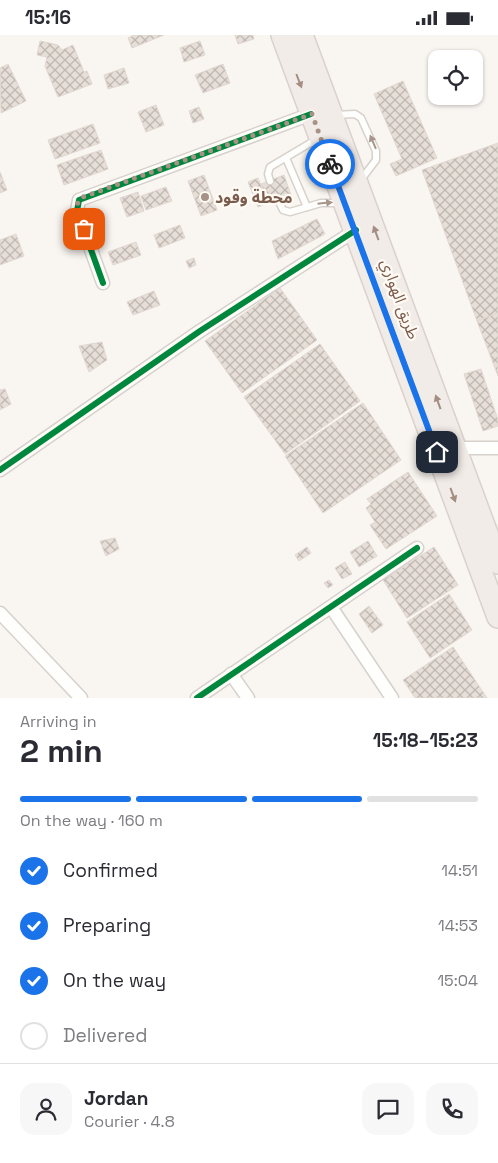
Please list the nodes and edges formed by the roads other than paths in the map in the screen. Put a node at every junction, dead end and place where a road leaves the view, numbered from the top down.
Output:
1 (282, 35) edge
2 (302, 35) edge
3 (322, 115) junction
4 (320, 137) junction
5 (286, 158) junction
6 (270, 181) dead end
7 (358, 184) junction
8 (278, 200) dead end
9 (346, 204) junction
10 (307, 207) junction
11 (356, 230) junction
12 (103, 283) dead end
13 (455, 447) junction
14 (498, 448) edge
15 (0, 470) edge
16 (417, 548) dead end
17 (498, 563) edge
18 (330, 607) junction
19 (0, 613) edge
20 (498, 617) edge
21 (231, 674) junction
22 (81, 698) edge
23 (197, 698) edge
24 (248, 698) edge
25 (392, 698) edge

1 -> 3 highway, طريق الهواري
2 - 3 highway, طريق الهواري
3 - 4 highway, طريق الهواري
3 - 7 highway, طريق الهواري
7 -> 3 lane
3 - 12 street
4 - 5 lane
4 - 9 highway, طريق الهواري
5 - 6 lane
5 - 10 lane
13 -> 7 highway, طريق الهواري
8 - 10 lane
10 -> 9 lane
9 - 11 highway, طريق الهواري
11 - 15 street
11 -> 20 highway, طريق الهواري
13 - 14 street
13 - 17 highway, طريق الهواري
16 - 18 street
18 - 21 street
18 - 25 street
19 - 22 street
21 - 23 street
21 - 24 street

